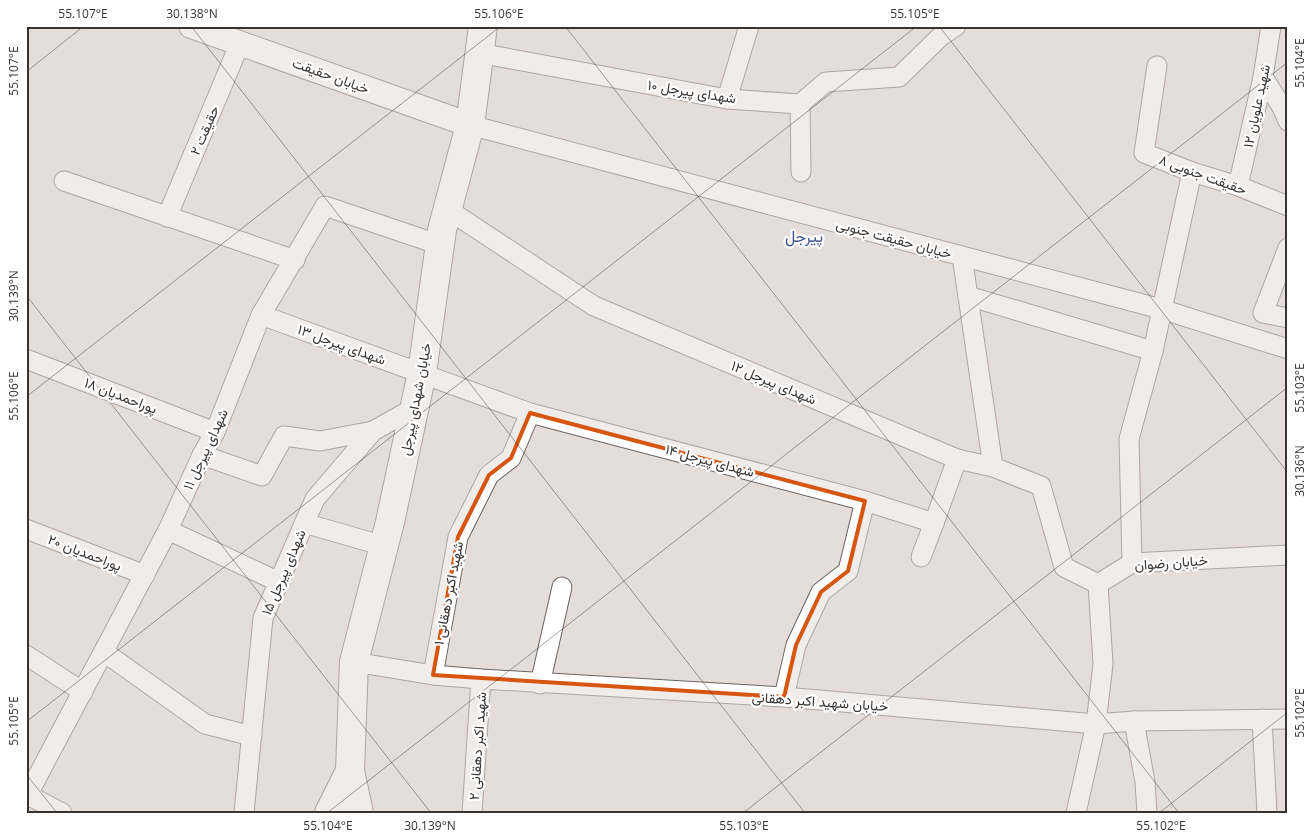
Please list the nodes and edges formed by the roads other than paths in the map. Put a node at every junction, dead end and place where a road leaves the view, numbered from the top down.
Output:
1 (192, 26) edge
2 (483, 26) edge
3 (748, 26) edge
4 (956, 26) edge
5 (1271, 26) edge
6 (240, 43) junction
7 (479, 53) junction
8 (1157, 66) dead end
9 (1263, 77) junction
10 (727, 99) junction
11 (800, 104) junction
12 (1288, 121) edge
13 (470, 125) junction
14 (801, 172) dead end
15 (1192, 172) junction
16 (64, 181) dead end
17 (1238, 186) junction
18 (1288, 206) edge
19 (447, 209) junction
20 (167, 217) junction
21 (440, 245) junction
22 (1288, 248) edge
23 (962, 256) junction
24 (295, 260) junction
25 (968, 296) junction
26 (1161, 309) junction
27 (261, 315) junction
28 (1288, 318) edge
29 (1288, 349) edge
30 (1153, 351) junction
31 (26, 359) edge
32 (422, 373) junction
33 (414, 408) junction
34 (530, 412) junction
35 (373, 431) junction
36 (215, 432) junction
37 (202, 455) junction
38 (957, 459) junction
39 (993, 467) junction
40 (865, 501) junction
41 (304, 523) junction
42 (934, 523) junction
43 (26, 529) edge
44 (168, 530) junction
45 (384, 546) junction
46 (1288, 555) edge
47 (921, 557) dead end
48 (1132, 563) junction
49 (145, 575) junction
50 (278, 582) junction
51 (1098, 584) junction
52 (562, 587) dead end
53 (104, 652) junction
54 (26, 655) edge
55 (354, 662) junction
56 (432, 675) junction
57 (481, 679) junction
58 (540, 684) junction
59 (83, 692) junction
60 (784, 697) junction
61 (1262, 719) junction
62 (1288, 719) edge
63 (1134, 721) junction
64 (1096, 724) junction
65 (252, 736) junction
66 (350, 771) junction
67 (27, 797) edge
68 (62, 813) edge
69 (244, 813) edge
70 (329, 813) edge
71 (359, 813) edge
72 (472, 813) edge
73 (1076, 813) edge
74 (1147, 813) edge
75 (1267, 813) edge

1 - 6 street, خیابان حقیقت
2 - 7 main road, خیابان شهدای پیرجل
3 - 10 street
4 - 11 street
5 - 9 street, شهید علویان ۱۲
6 - 13 street, خیابان حقیقت
6 - 20 street, حقیقت ۲
7 - 10 street, شهدای پیرجل ۱۰
7 - 13 main road, خیابان شهدای پیرجل
8 - 15 street, حقیقت جنوبی ۸
9 - 12 street
9 - 17 street, شهید علویان ۱۲
10 - 11 street, شهدای پیرجل ۱۰
11 - 14 street
13 - 19 main road, خیابان شهدای پیرجل
13 - 23 street, خیابان حقیقت جنوبی
15 - 17 street, حقیقت جنوبی ۸
15 - 26 street
16 - 20 street
17 - 18 street, حقیقت جنوبی ۸
19 - 21 main road, خیابان شهدای پیرجل
19 - 38 street, شهدای پیرجل ۱۲
20 - 24 street
21 - 24 street, شهدای پیرجل ۱۱
21 - 32 main road, خیابان شهدای پیرجل
22 - 28 street
23 - 25 street
23 - 26 street, خیابان حقیقت جنوبی
24 - 27 street, شهدای پیرجل ۱۱
25 - 30 street
25 - 39 street
26 - 29 street, خیابان حقیقت جنوبی
26 - 30 street
27 - 32 street, شهدای پیرجل ۱۳
27 - 36 street, شهدای پیرجل ۱۱
30 - 48 street
31 - 36 street, پوراحمدیان ۱۸
32 - 33 main road, خیابان شهدای پیرجل
32 - 34 street, شهدای پیرجل ۱۴
33 - 35 street, شهدای پیرجل ۱۵
33 - 45 main road, خیابان شهدای پیرجل
34 - 40 street, شهدای پیرجل ۱۴
34 - 56 street, شهید اکبر دهقانی ۱
35 - 37 street
35 - 41 street, شهدای پیرجل ۱۵
36 - 37 street, شهدای پیرجل ۱۱
37 - 44 street, شهدای پیرجل ۱۱
38 - 39 street, شهدای پیرجل ۱۲
38 - 42 street
39 - 51 street, شهدای پیرجل ۱۲
40 - 42 street, شهدای پیرجل ۱۴
40 - 60 street
41 - 45 street
41 - 50 street, شهدای پیرجل ۱۵
42 - 47 street
43 - 49 street, پوراحمدیان ۲۰
44 - 49 street, شهدای پیرجل ۱۱
44 - 50 street
45 - 55 main road, خیابان شهدای پیرجل
46 - 48 street, خیابان رضوان
48 - 51 street, خیابان رضوان
49 - 53 street, شهدای پیرجل ۱۱
50 - 65 street, شهدای پیرجل ۱۵
51 - 64 street
52 - 58 street
53 - 59 street, شهدای پیرجل ۱۱
53 - 65 street
54 - 59 street
55 - 56 street, خیابان شهید اکبر دهقانی
55 - 66 main road, خیابان شهدای پیرجل
56 - 57 street, خیابان شهید اکبر دهقانی
57 - 58 street, خیابان شهید اکبر دهقانی
57 - 72 street, شهید اکبر دهقانی ۲
58 - 60 street, خیابان شهید اکبر دهقانی
59 - 67 street, شهدای پیرجل ۱۱
60 - 64 street, خیابان شهید اکبر دهقانی
61 - 62 street, خیابان شهید اکبر دهقانی
61 - 63 street, خیابان شهید اکبر دهقانی
61 - 75 street
63 - 64 street, خیابان شهید اکبر دهقانی
63 - 74 street
64 - 73 street
65 - 69 street, شهدای پیرجل ۱۵
66 - 70 main road
66 - 71 main road
67 - 68 street

